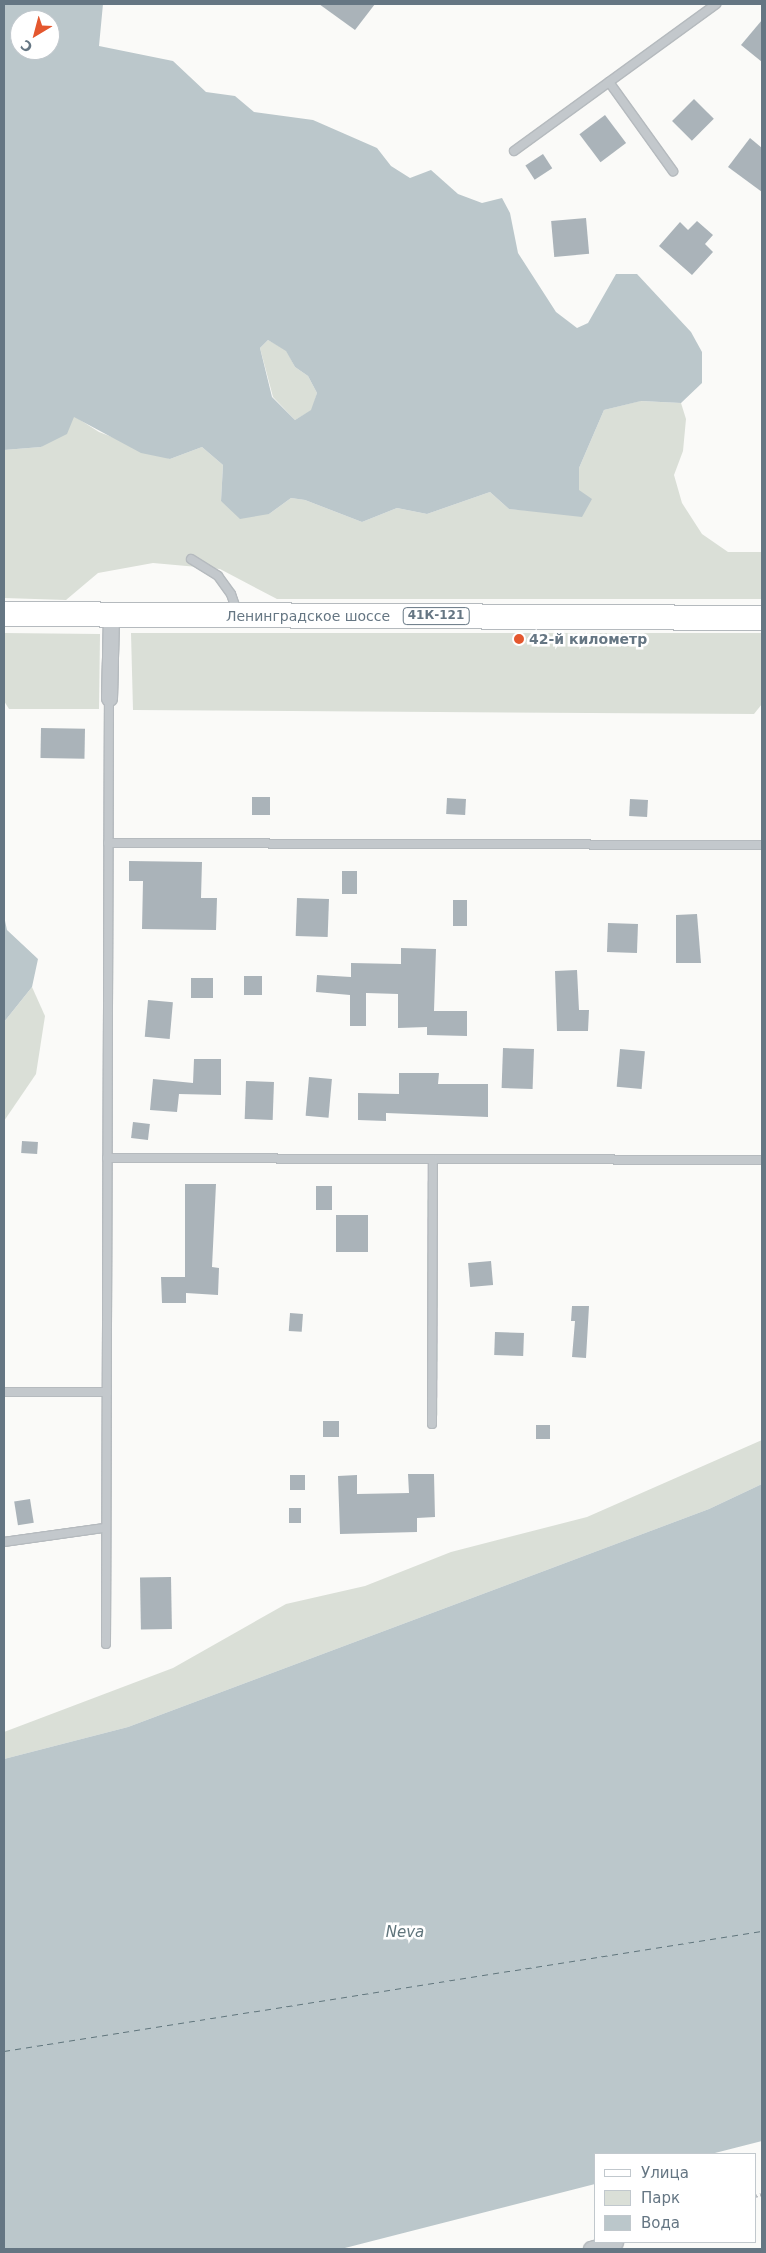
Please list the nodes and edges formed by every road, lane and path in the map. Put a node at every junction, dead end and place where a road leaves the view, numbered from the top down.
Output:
1 (716, 4) edge
2 (610, 82) junction
3 (514, 150) dead end
4 (672, 171) dead end
5 (191, 559) dead end
6 (4, 614) edge
7 (111, 615) junction
8 (238, 616) junction
9 (762, 618) edge
10 (109, 698) joint
11 (108, 843) junction
12 (762, 845) edge
13 (107, 1158) junction
14 (433, 1159) junction
15 (762, 1160) edge
16 (4, 1392) edge
17 (107, 1392) junction
18 (432, 1424) dead end
19 (104, 1528) junction
20 (4, 1542) edge
21 (106, 1644) dead end
22 (612, 2243) edge
23 (591, 2249) edge

1 - 2 lane
2 - 3 lane
2 - 4 lane
5 - 8 lane
6 - 7 main road, Ленинградское шоссе / 41К-121
7 - 8 main road, Ленинградское шоссе / 41К-121
7 - 10 street
8 - 9 main road, Ленинградское шоссе / 41К-121
10 - 11 lane
11 - 12 lane
11 - 13 lane
13 - 14 lane
13 - 17 lane
14 - 15 lane
14 - 18 lane
16 - 17 lane
17 - 19 lane
19 - 20 lane
19 - 21 lane
22 - 23 street

